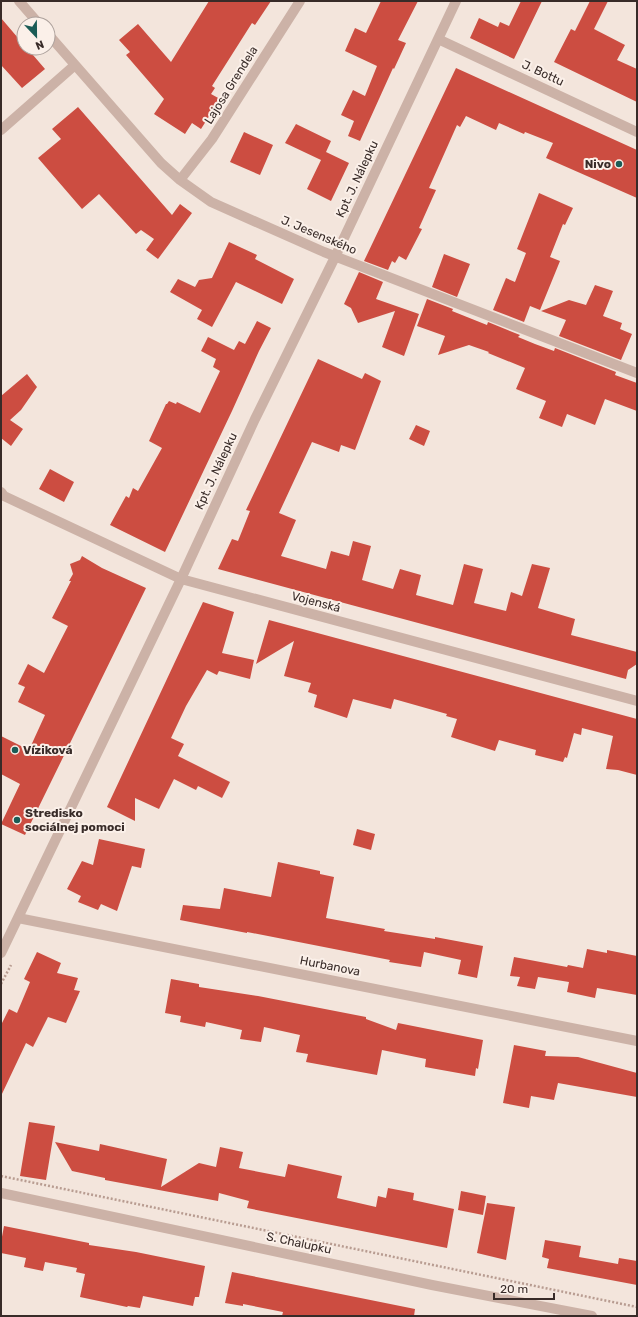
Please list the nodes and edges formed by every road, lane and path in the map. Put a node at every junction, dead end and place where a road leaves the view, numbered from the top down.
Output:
1 (19, 1) edge
2 (300, 1) edge
3 (456, 1) edge
4 (32, 16) edge
5 (438, 39) junction
6 (56, 43) edge
7 (75, 65) junction
8 (1, 130) edge
9 (637, 132) edge
10 (180, 180) junction
11 (335, 257) junction
12 (637, 373) edge
13 (1, 492) edge
14 (181, 579) junction
15 (637, 701) edge
16 (18, 918) junction
17 (1, 953) edge
18 (637, 1041) edge
19 (1, 1176) edge
20 (1, 1193) edge
21 (637, 1307) edge
22 (592, 1316) edge

1 - 4 street
2 - 10 street, Lajosa Grendela
3 - 5 street, Kpt. J. Nálepku
5 - 9 street, J. Bottu
5 - 11 street, Kpt. J. Nálepku
6 - 7 street, J. Jesenského
7 - 8 street
7 - 10 street, J. Jesenského
10 - 11 street, J. Jesenského
11 - 12 street, J. Jesenského
11 - 14 street, Kpt. J. Nálepku
13 - 14 street, Vojenská
14 - 15 street, Vojenská
14 - 16 street, Kpt. J. Nálepku
16 - 17 street, Kpt. J. Nálepku
16 - 18 street, Hurbanova
19 - 21 path
20 - 22 street, S. Chalupku

